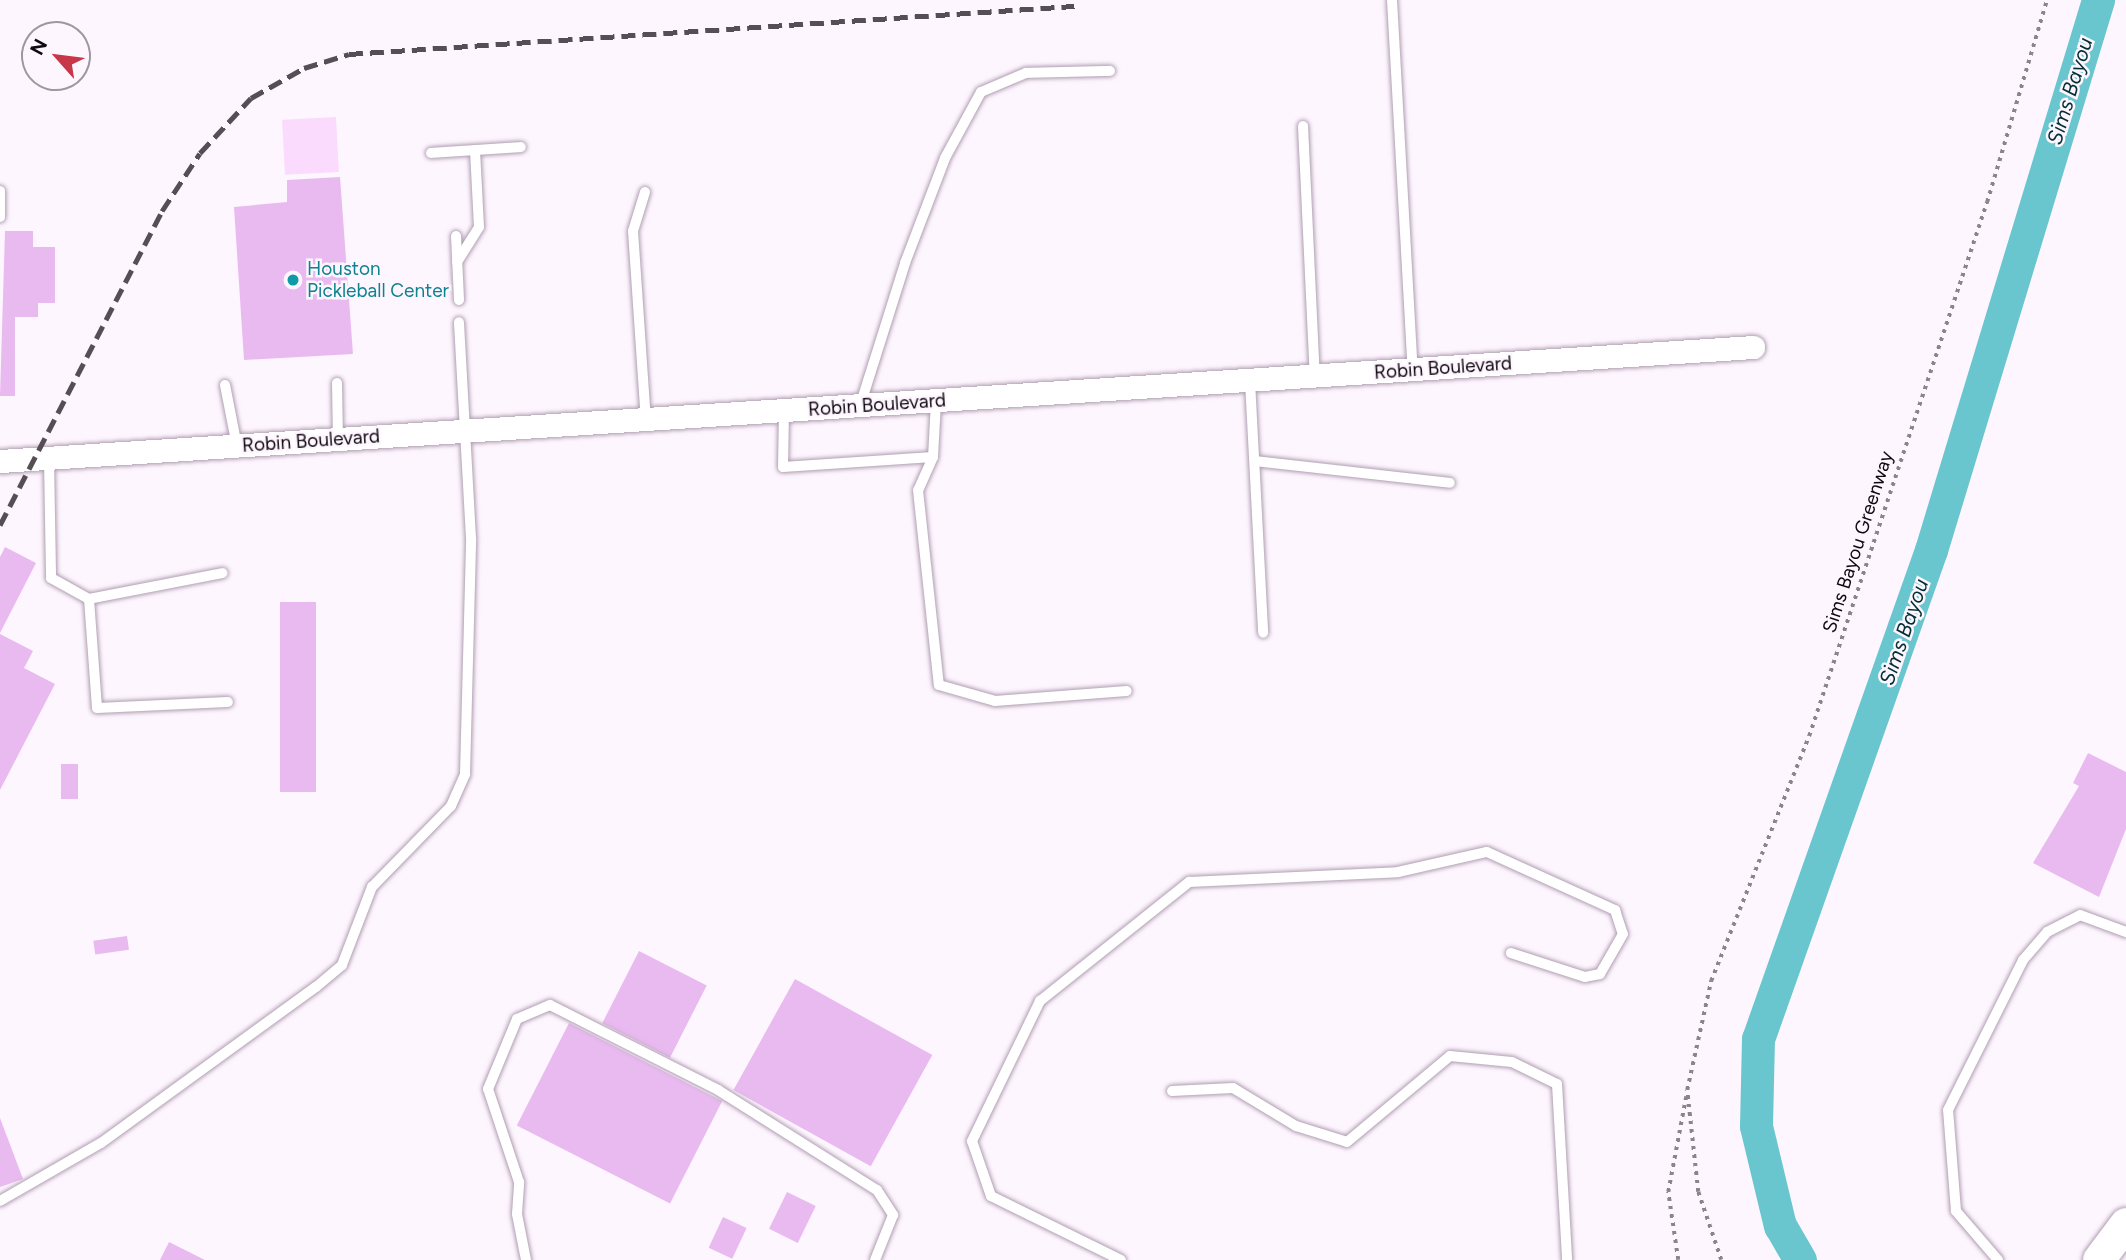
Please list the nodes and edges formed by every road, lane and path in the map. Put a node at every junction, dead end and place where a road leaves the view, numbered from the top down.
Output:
1 (1392, 0) edge
2 (2047, 0) edge
3 (1110, 71) dead end
4 (1303, 126) dead end
5 (521, 147) dead end
6 (475, 150) junction
7 (431, 153) dead end
8 (0, 191) edge
9 (645, 192) dead end
10 (0, 217) edge
11 (456, 236) dead end
12 (457, 262) junction
13 (459, 300) dead end
14 (459, 322) dead end
15 (1753, 347) dead end
16 (1413, 371) junction
17 (1315, 377) junction
18 (1250, 381) junction
19 (337, 383) dead end
20 (225, 385) dead end
21 (936, 401) junction
22 (860, 406) junction
23 (785, 411) junction
24 (646, 419) junction
25 (461, 432) junction
26 (338, 440) junction
27 (237, 446) junction
28 (933, 457) junction
29 (50, 459) junction
30 (0, 461) edge
31 (1255, 461) junction
32 (1450, 483) dead end
33 (223, 573) dead end
34 (89, 599) junction
35 (1263, 633) dead end
36 (1127, 691) dead end
37 (228, 702) dead end
38 (2125, 928) edge
39 (1511, 953) dead end
40 (1687, 1090) junction
41 (1172, 1091) dead end
42 (0, 1201) edge
43 (2126, 1224) edge
44 (526, 1260) edge
45 (875, 1260) edge
46 (1121, 1260) edge
47 (1567, 1260) edge
48 (1678, 1260) edge
49 (1721, 1260) edge
50 (1998, 1260) edge
51 (2099, 1260) edge

1 - 16 lane
2 - 40 path, Sims Bayou Greenway
3 - 22 lane
4 - 17 lane
5 - 6 lane
6 - 7 lane
6 - 12 lane
8 - 10 lane
9 - 24 lane
11 - 12 lane
12 - 13 lane
14 - 25 lane
15 - 16 street, Robin Boulevard
16 - 17 street, Robin Boulevard
17 - 18 street, Robin Boulevard
18 - 21 street, Robin Boulevard
18 - 31 lane
19 - 26 lane
20 - 27 lane
21 - 22 street, Robin Boulevard
21 - 28 lane
22 - 23 street, Robin Boulevard
23 - 24 street, Robin Boulevard
23 - 28 lane
24 - 25 street, Robin Boulevard
25 - 26 street, Robin Boulevard
25 - 42 lane
26 - 27 street, Robin Boulevard
27 - 29 street, Robin Boulevard
28 - 36 lane
29 - 30 street, Robin Boulevard
29 - 34 lane
31 - 32 lane
31 - 35 lane
33 - 34 lane
34 - 37 lane
38 - 50 lane
39 - 46 lane
40 - 48 path, Sims Bayou Greenway
40 - 49 path, Sims Bayou Greenway
41 - 47 lane
43 - 51 main road
44 - 45 lane

